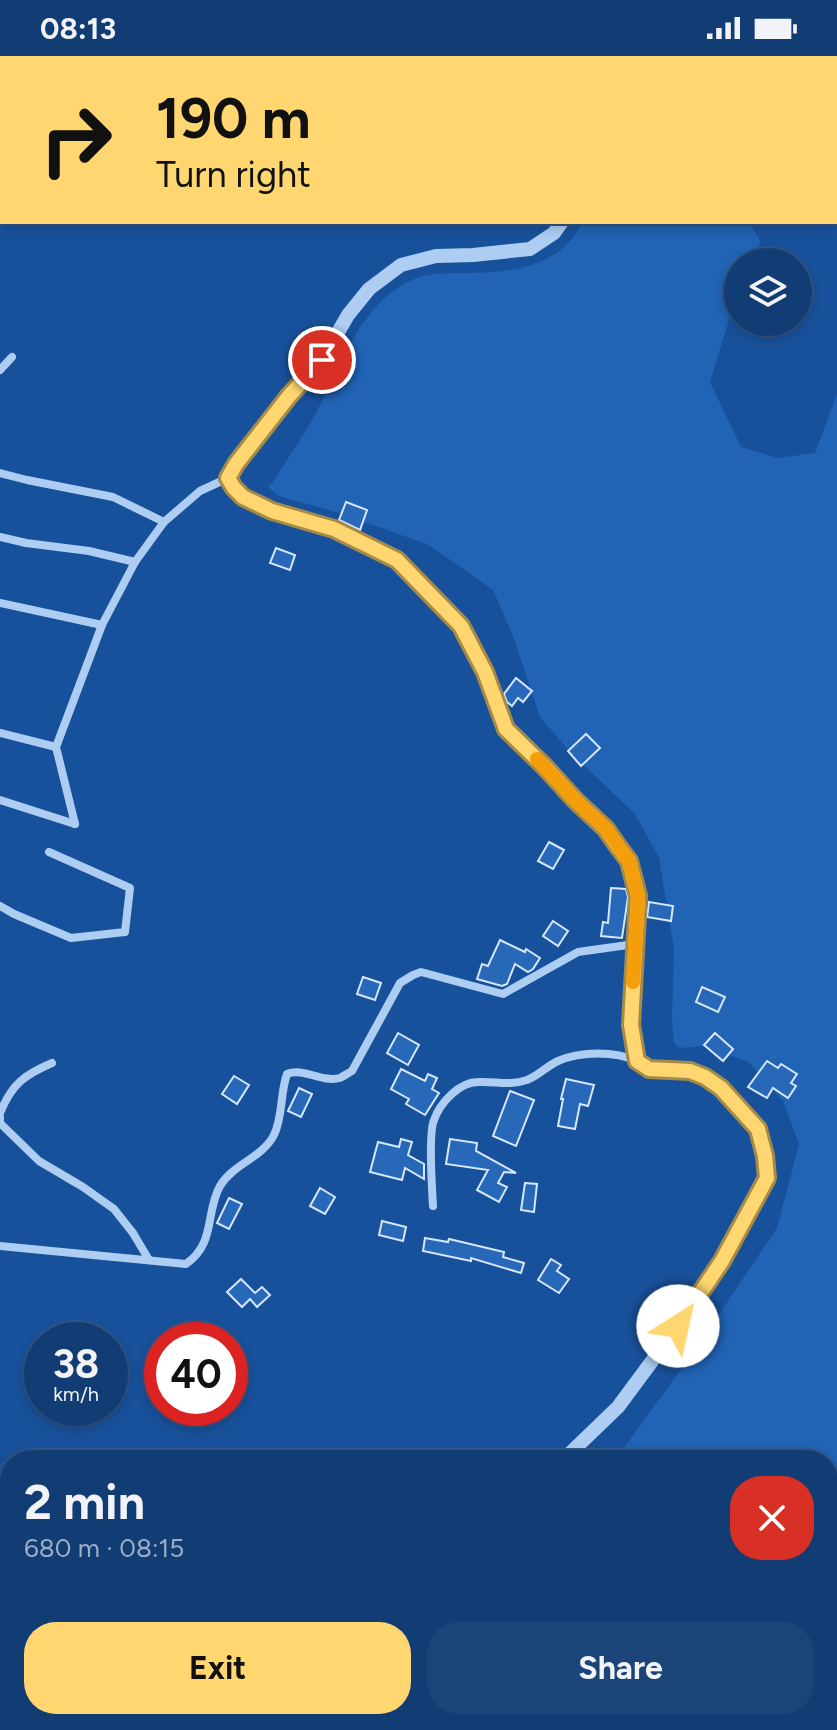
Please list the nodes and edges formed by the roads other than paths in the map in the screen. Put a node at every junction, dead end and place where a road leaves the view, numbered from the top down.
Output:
1 (561, 224) edge
2 (12, 357) dead end
3 (0, 370) edge
4 (0, 473) edge
5 (228, 478) junction
6 (164, 522) junction
7 (0, 537) edge
8 (135, 562) junction
9 (0, 603) edge
10 (102, 625) junction
11 (0, 733) edge
12 (56, 747) junction
13 (0, 800) edge
14 (49, 852) dead end
15 (0, 906) edge
16 (635, 944) junction
17 (637, 1061) junction
18 (52, 1063) dead end
19 (0, 1115) edge
20 (433, 1206) dead end
21 (0, 1246) edge
22 (149, 1260) junction
23 (573, 1450) edge

1 - 5 street
2 - 3 street
4 - 6 street
5 - 6 street
5 - 16 street
6 - 8 street
7 - 8 street
8 - 10 street
9 - 10 street
10 - 12 street
11 - 12 street
12 - 13 street
14 - 15 street
16 - 17 street
16 - 22 street
17 - 20 street
17 - 23 street
18 - 19 street
19 - 22 street
21 - 22 street

